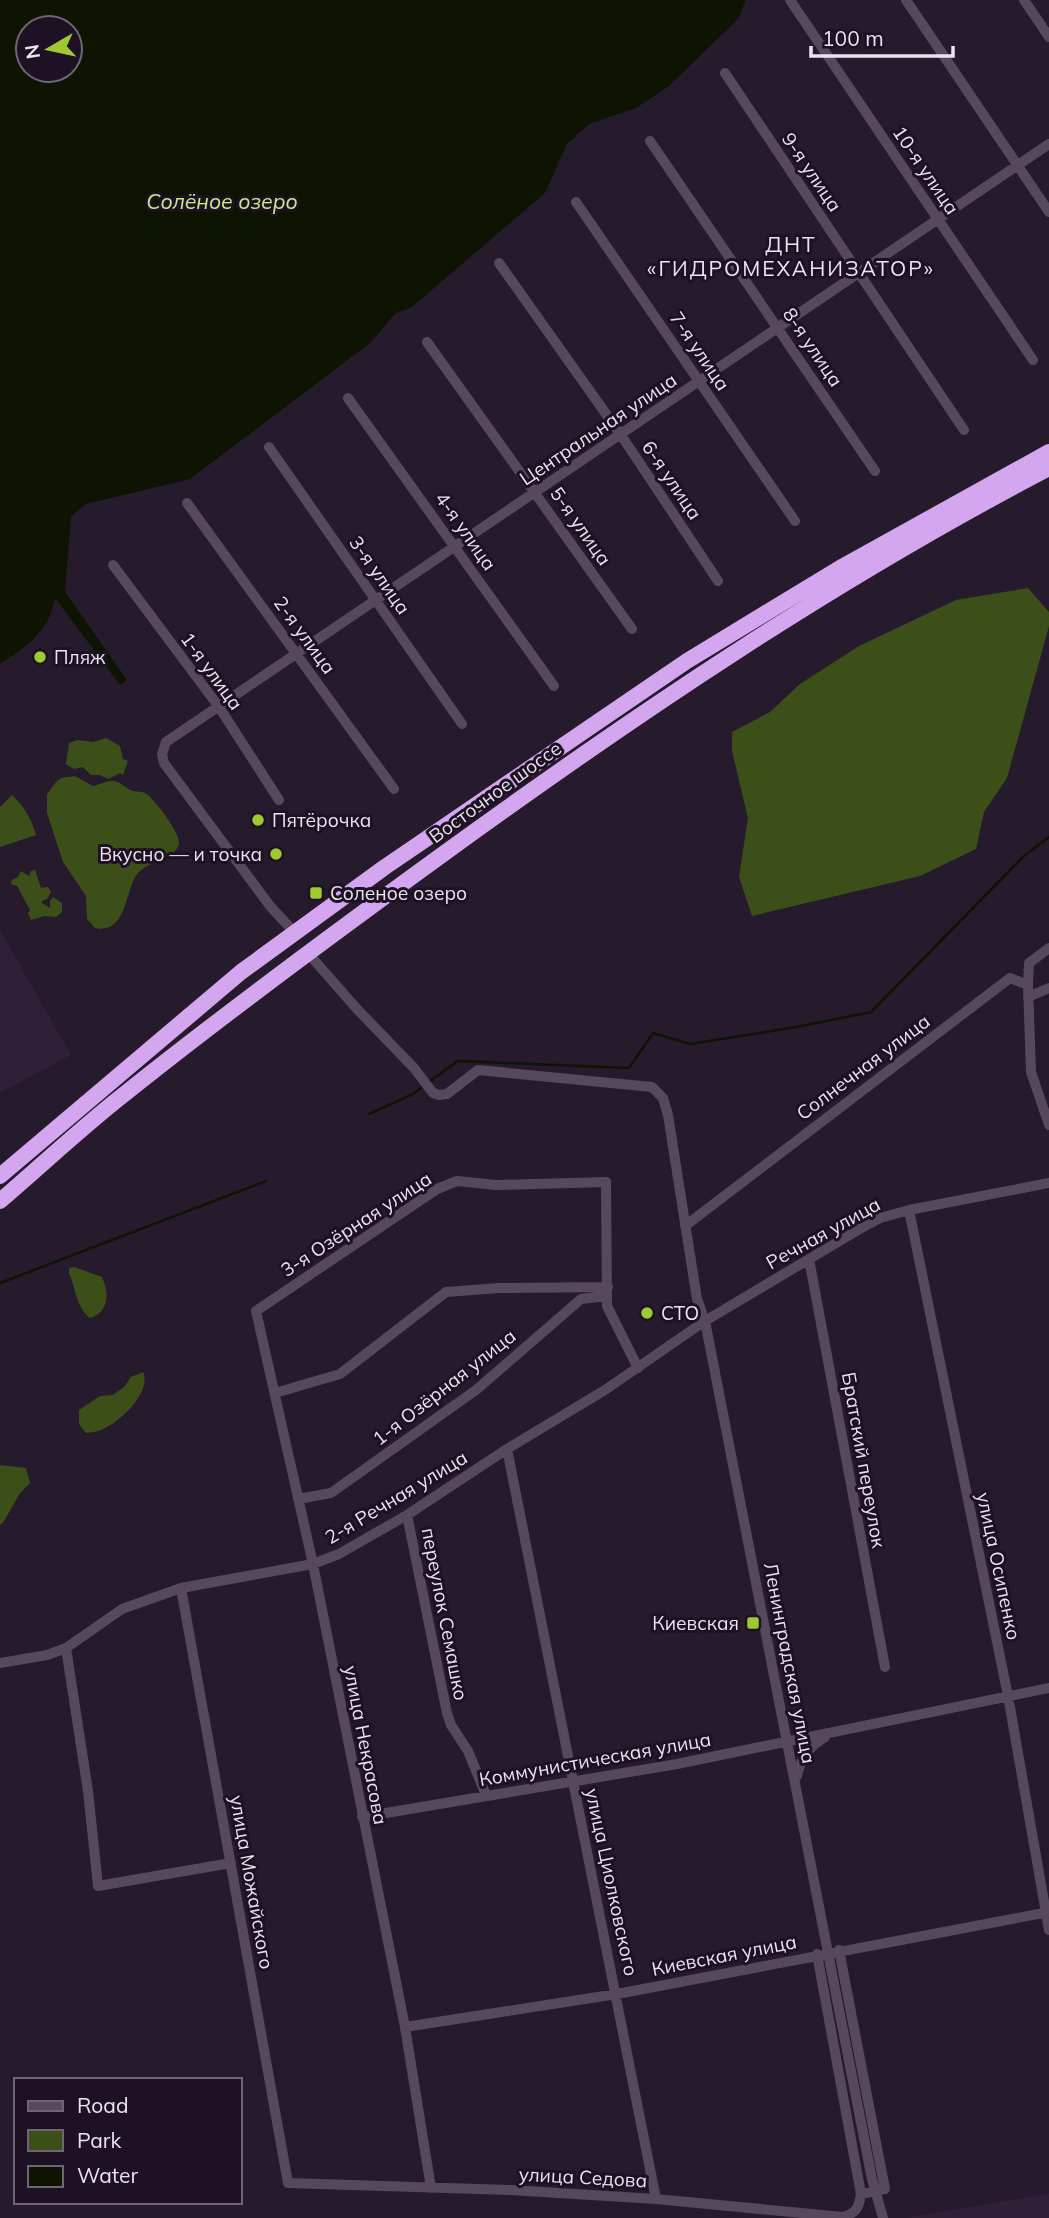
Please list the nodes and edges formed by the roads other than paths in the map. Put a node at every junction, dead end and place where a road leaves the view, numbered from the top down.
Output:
1 (790, 0) edge
2 (906, 0) edge
3 (1024, 0) edge
4 (1049, 37) edge
5 (725, 73) dead end
6 (650, 141) dead end
7 (1049, 144) edge
8 (1019, 164) junction
9 (576, 202) dead end
10 (1049, 212) edge
11 (938, 220) junction
12 (499, 263) dead end
13 (859, 273) junction
14 (779, 327) junction
15 (427, 342) dead end
16 (1033, 360) dead end
17 (699, 381) junction
18 (348, 398) dead end
19 (964, 430) dead end
20 (621, 435) junction
21 (269, 447) dead end
22 (1049, 452) edge
23 (1049, 468) edge
24 (875, 471) dead end
25 (536, 492) junction
26 (187, 503) dead end
27 (795, 521) dead end
28 (456, 546) junction
29 (113, 565) dead end
30 (718, 581) dead end
31 (377, 600) junction
32 (632, 629) dead end
33 (298, 654) junction
34 (554, 686) dead end
35 (219, 707) junction
36 (462, 724) dead end
37 (550, 754) junction
38 (394, 789) dead end
39 (527, 793) junction
40 (279, 800) dead end
41 (295, 933) junction
42 (1049, 948) edge
43 (307, 952) junction
44 (1049, 988) edge
45 (1028, 991) junction
46 (75, 1111) junction
47 (1049, 1125) edge
48 (86, 1126) junction
49 (0, 1176) edge
50 (1049, 1183) edge
51 (0, 1201) edge
52 (909, 1210) junction
53 (685, 1226) junction
54 (809, 1259) junction
55 (607, 1291) junction
56 (256, 1311) joint
57 (705, 1321) junction
58 (638, 1368) junction
59 (275, 1393) junction
60 (507, 1449) junction
61 (298, 1499) junction
62 (407, 1515) junction
63 (313, 1564) junction
64 (181, 1588) junction
65 (66, 1648) junction
66 (0, 1663) edge
67 (885, 1667) dead end
68 (1049, 1688) edge
69 (1008, 1696) junction
70 (833, 1733) junction
71 (788, 1742) junction
72 (573, 1781) junction
73 (796, 1786) junction
74 (485, 1795) junction
75 (362, 1817) junction
76 (231, 1863) junction
77 (1047, 1912) edge
78 (1049, 1930) edge
79 (828, 1952) junction
80 (617, 1994) junction
81 (405, 2027) junction
82 (288, 2183) joint
83 (431, 2188) junction
84 (861, 2194) junction
85 (656, 2199) junction
86 (883, 2218) edge

1 - 11 street, 10-я улица
2 - 8 street
3 - 4 street
5 - 13 street, 9-я улица
6 - 14 street, 8-я улица
7 - 8 street, Центральная улица
8 - 10 street
8 - 11 street, Центральная улица
9 - 17 street, 7-я улица
11 - 13 street, Центральная улица
11 - 16 street, 10-я улица
12 - 20 street, 6-я улица
13 - 14 street, Центральная улица
13 - 19 street, 9-я улица
14 - 17 street, Центральная улица
14 - 24 street, 8-я улица
15 - 25 street, 5-я улица
17 - 20 street, Центральная улица
17 - 27 street, 7-я улица
18 - 28 street, 4-я улица
20 - 25 street, Центральная улица
20 - 30 street, 6-я улица
21 - 31 street, 3-я улица
22 - 37 highway, Восточное шоссе
23 - 39 highway, Восточное шоссе
25 - 28 street, Центральная улица
25 - 32 street, 5-я улица
26 - 33 street, 2-я улица
28 - 31 street, Центральная улица
28 - 34 street, 4-я улица
29 - 35 street, 1-я улица
31 - 33 street, Центральная улица
31 - 36 street, 3-я улица
33 - 35 street, Центральная улица
33 - 38 street, 2-я улица
35 - 40 street, 1-я улица
35 - 41 street, Центральная улица
37 - 39 highway
37 - 41 highway, Восточное шоссе
39 - 43 highway, Восточное шоссе
41 - 46 highway, Восточное шоссе
42 - 45 street
43 - 48 highway, Восточное шоссе
43 - 53 street, Ленинградская улица
44 - 45 street
45 - 47 street
45 - 53 street, Солнечная улица
46 - 48 highway
46 - 49 highway, Восточное шоссе
48 - 51 highway, Восточное шоссе
50 - 52 street, Речная улица
52 - 54 street, Речная улица
52 - 69 street, улица Осипенко
53 - 57 street, Ленинградская улица
54 - 57 street, Речная улица
54 - 67 street, Братский переулок
55 - 56 street, 3-я Озёрная улица
55 - 58 street
55 - 59 street
55 - 61 street, 1-я Озёрная улица
56 - 59 street, улица Некрасова
57 - 58 street, 2-я Речная улица
57 - 71 street, Ленинградская улица
58 - 60 street, 2-я Речная улица
59 - 61 street, улица Некрасова
60 - 62 street, 2-я Речная улица
60 - 72 street, улица Циолковского
61 - 63 street, улица Некрасова
62 - 63 street, 2-я Речная улица
62 - 74 street, переулок Семашко
63 - 64 street, 2-я Речная улица
63 - 75 street, улица Некрасова
64 - 65 street, 2-я Речная улица
64 - 76 street, улица Можайского
65 - 66 street, 2-я Речная улица
65 - 76 street
68 - 69 street, Коммунистическая улица
69 - 70 street, Коммунистическая улица
69 - 77 street, улица Осипенко
70 - 71 street, Коммунистическая улица
70 - 73 street, Коммунистическая улица
71 - 72 street, Коммунистическая улица
71 - 73 street, Ленинградская улица
72 - 74 street, Коммунистическая улица
72 - 80 street, улица Циолковского
73 - 79 street, Ленинградская улица
74 - 75 street, Коммунистическая улица
75 - 81 street, улица Некрасова
76 - 82 street, улица Можайского
77 - 78 street, улица Осипенко
77 - 79 street, Киевская улица
79 - 80 street, Киевская улица
79 - 84 street
79 - 84 street
79 - 86 street, Ленинградская улица
80 - 81 street, Киевская улица
80 - 85 street, улица Циолковского
81 - 83 street, улица Некрасова
82 - 83 street, улица Седова
83 - 85 street, улица Седова
84 - 85 street, улица Седова

